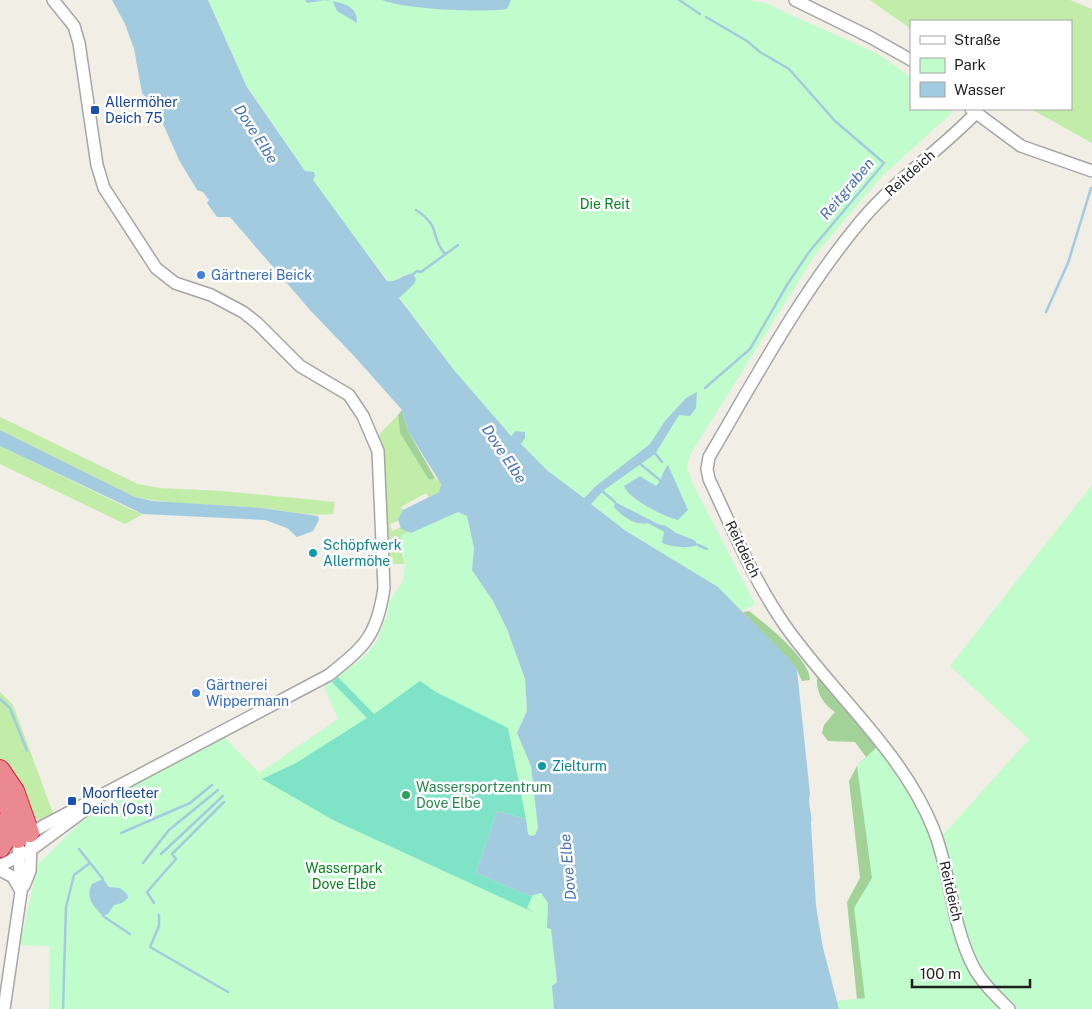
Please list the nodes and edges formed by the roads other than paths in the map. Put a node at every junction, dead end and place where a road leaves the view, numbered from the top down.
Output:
1 (53, 0) edge
2 (795, 0) edge
3 (910, 59) edge
4 (974, 111) edge
5 (1092, 171) edge
6 (0, 769) edge
7 (0, 790) edge
8 (9, 810) junction
9 (25, 844) junction
10 (1, 848) edge
11 (0, 866) edge
12 (0, 870) edge
13 (21, 892) junction
14 (4, 1009) edge
15 (1009, 1009) edge

1 - 9 street
2 - 3 street
4 - 5 street
4 - 15 street, Reitdeich
6 - 9 highway
7 - 8 highway
8 - 9 highway
8 - 10 highway
9 - 10 street
9 - 11 street
9 - 13 street
12 - 13 street
13 - 14 street

